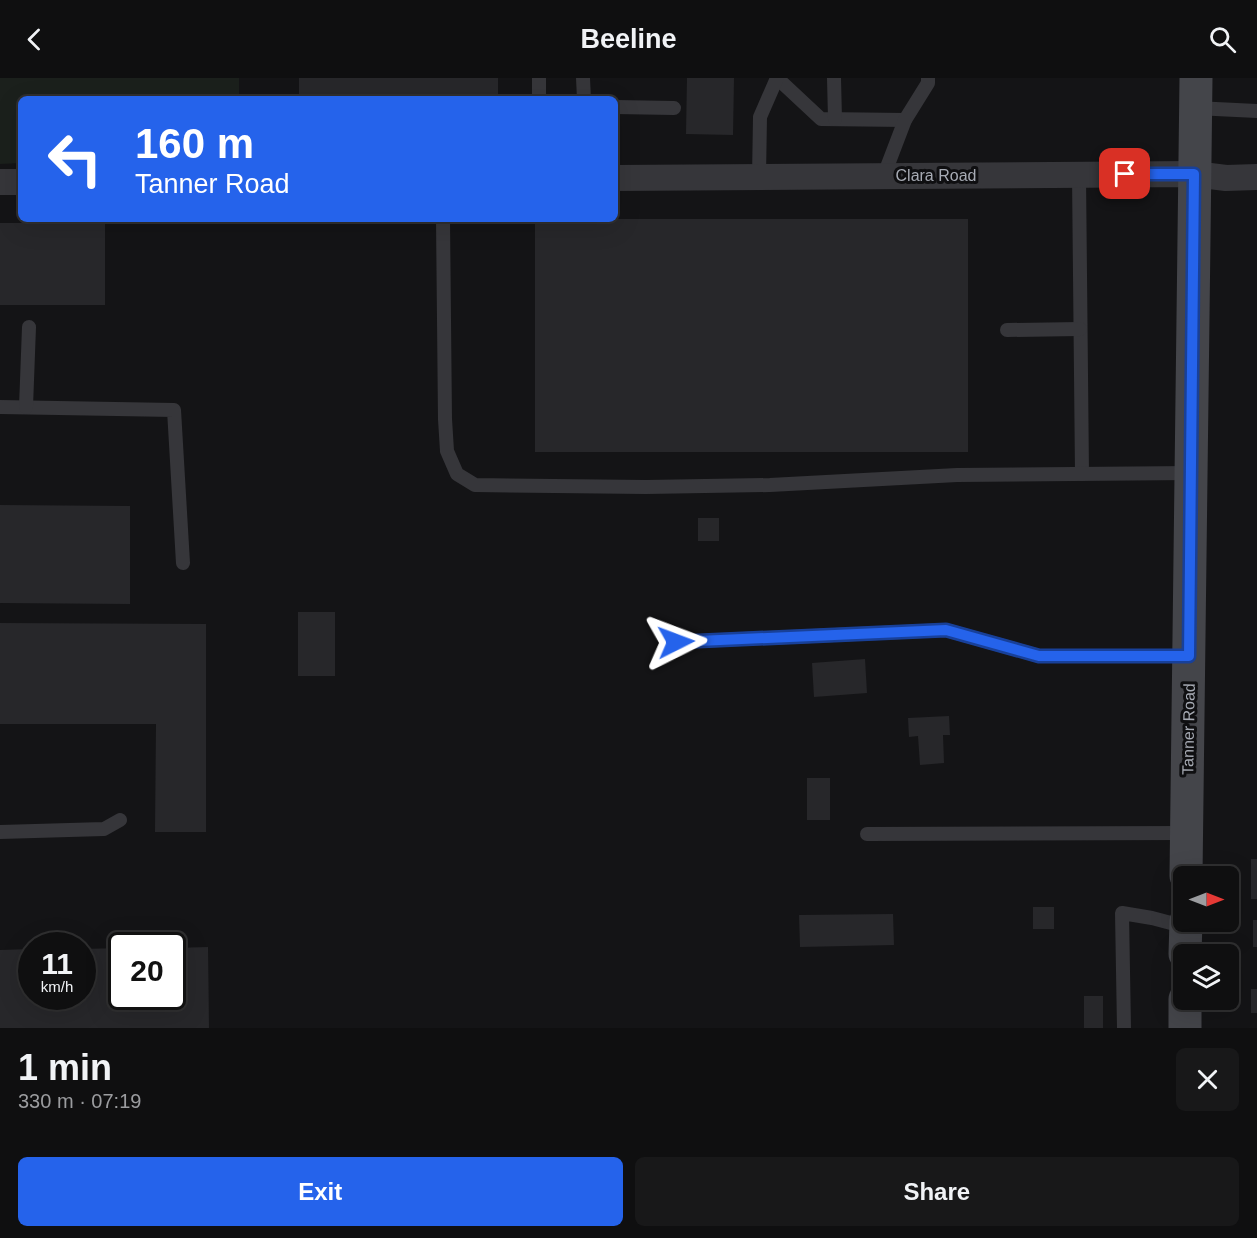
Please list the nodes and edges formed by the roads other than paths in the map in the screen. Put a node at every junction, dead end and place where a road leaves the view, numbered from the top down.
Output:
1 (539, 78) edge
2 (583, 78) edge
3 (777, 78) edge
4 (834, 78) edge
5 (928, 78) edge
6 (1195, 93) edge
7 (539, 96) edge
8 (584, 96) edge
9 (618, 108) edge
10 (674, 108) dead end
11 (1257, 111) edge
12 (835, 119) junction
13 (905, 120) junction
14 (1194, 174) junction
15 (884, 175) junction
16 (1079, 175) junction
17 (759, 177) junction
18 (1257, 177) edge
19 (618, 178) edge
20 (0, 182) edge
21 (18, 182) edge
22 (443, 222) edge
23 (29, 327) dead end
24 (1080, 328) junction
25 (1007, 330) dead end
26 (0, 407) edge
27 (26, 407) junction
28 (1191, 473) junction
29 (1082, 474) junction
30 (183, 563) dead end
31 (676, 642) dead end
32 (1189, 656) junction
33 (120, 820) dead end
34 (0, 832) edge
35 (1187, 833) junction
36 (867, 834) dead end
37 (1186, 866) edge
38 (1186, 934) edge
39 (1185, 1010) edge
40 (1124, 1028) edge
41 (1185, 1028) edge

1 - 7 lane
2 - 8 lane
3 - 12 lane
3 - 17 lane
4 - 12 lane
5 - 13 lane
6 - 11 lane
6 - 14 main road, Tanner Road
9 - 10 lane
12 - 13 lane
13 - 15 lane
14 - 16 street, Clara Road
14 - 18 street, Clara Road
14 - 28 main road, Tanner Road
15 - 16 street, Clara Road
15 - 17 street, Clara Road
16 - 24 lane
17 - 19 street, Clara Road
20 - 21 street
22 - 29 lane
23 - 27 lane
24 - 25 lane
24 - 29 lane
26 - 27 lane
27 - 30 lane
28 - 29 lane
28 - 32 main road, Tanner Road
31 - 32 lane
32 - 35 main road, Tanner Road
33 - 34 lane
35 - 36 lane
35 - 37 main road, Tanner Road
38 - 40 lane
39 - 41 main road

